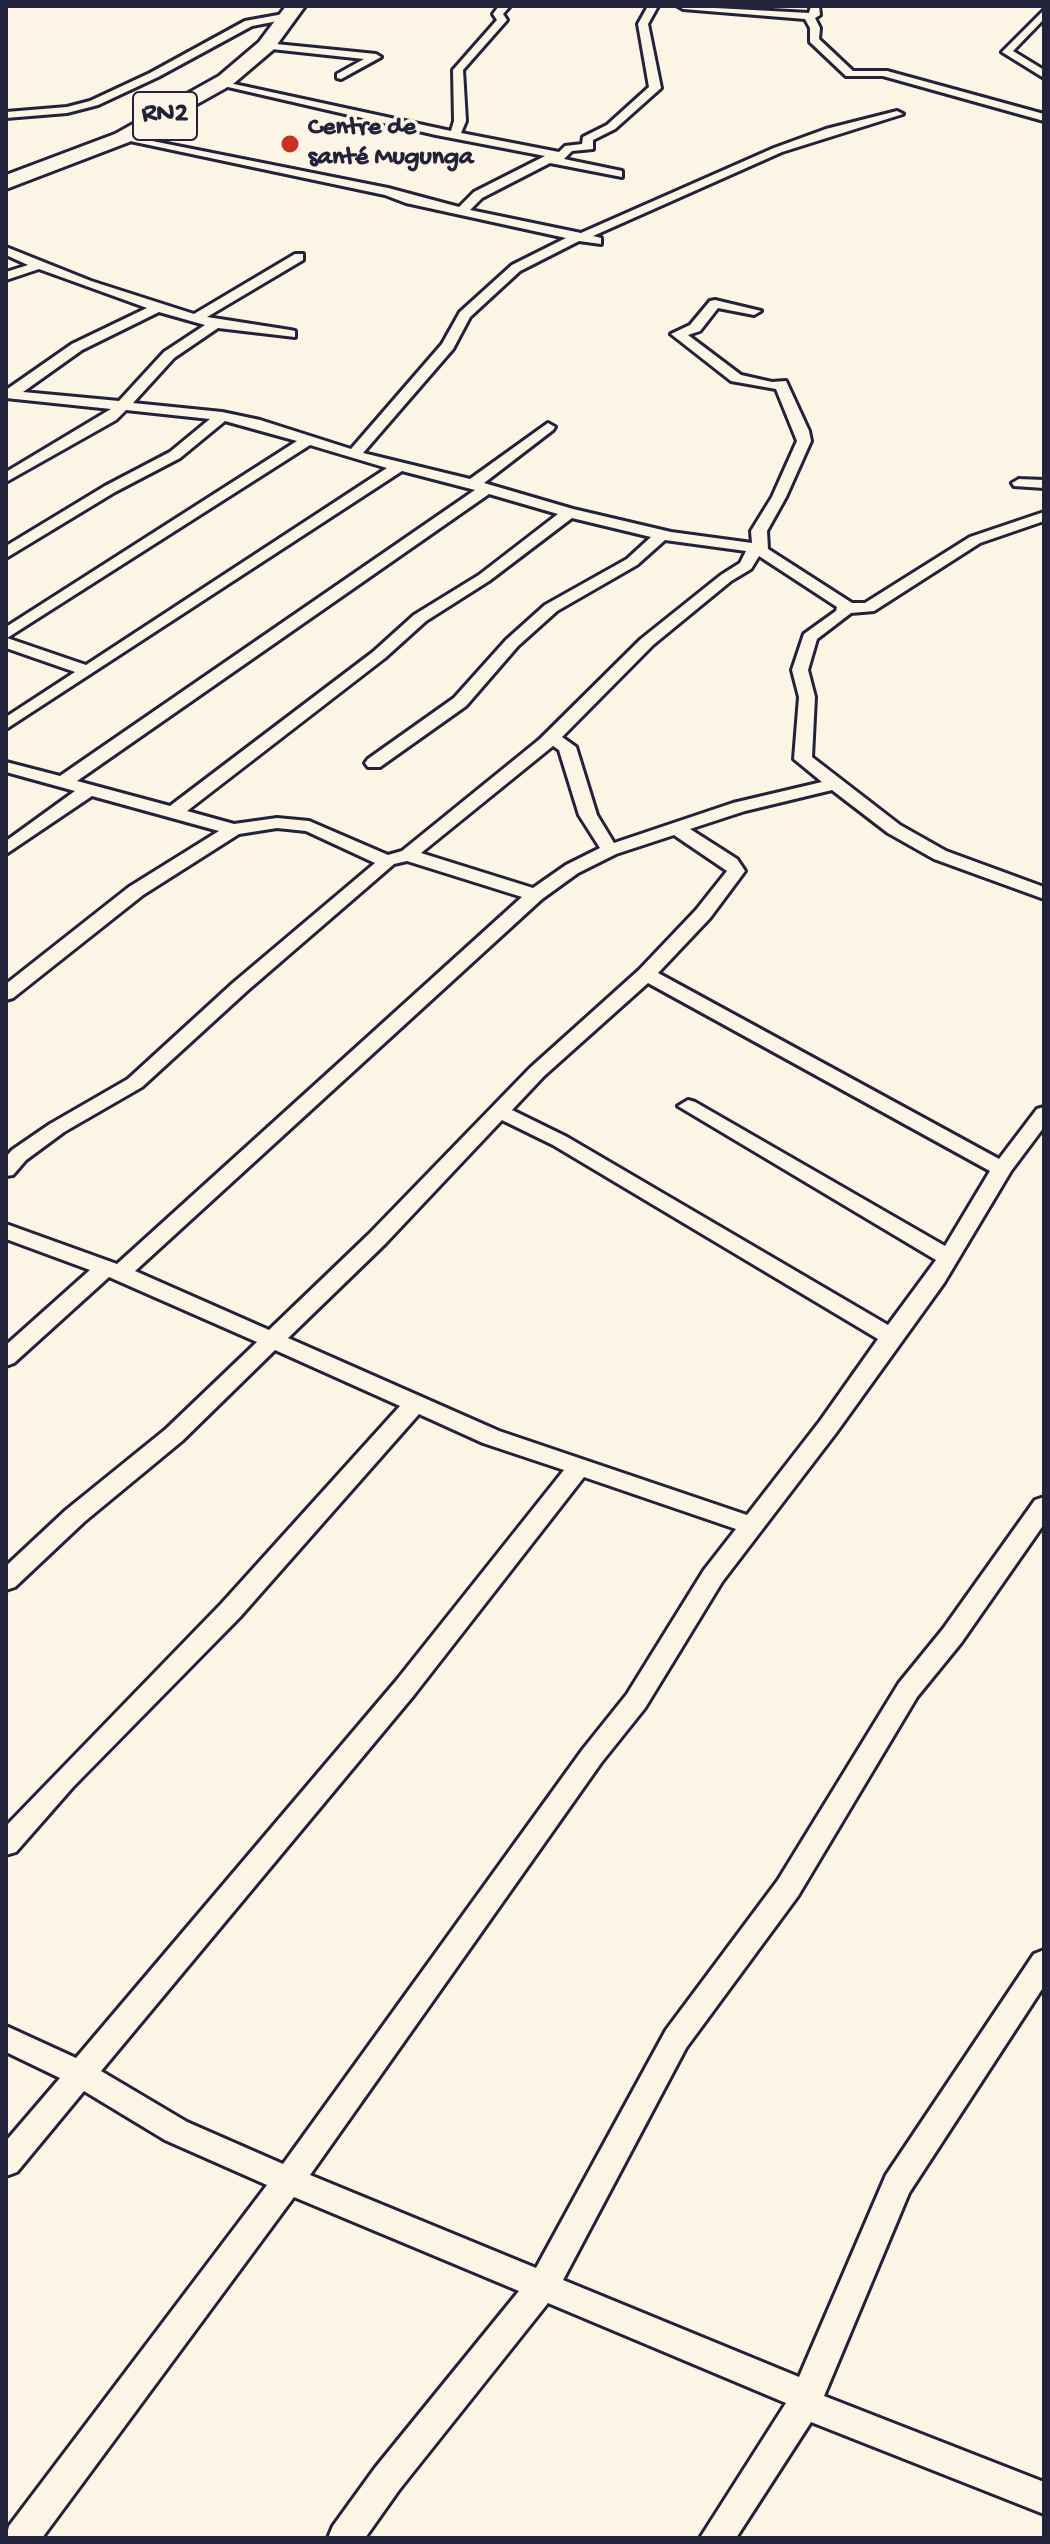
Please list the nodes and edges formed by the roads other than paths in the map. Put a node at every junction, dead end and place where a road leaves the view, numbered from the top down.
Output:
1 (505, 6) edge
2 (653, 6) edge
3 (683, 6) edge
4 (292, 11) edge
5 (812, 11) edge
6 (1044, 13) edge
7 (266, 46) junction
8 (1044, 75) edge
9 (341, 76) dead end
10 (220, 84) junction
11 (897, 114) dead end
12 (6, 115) edge
13 (1044, 118) edge
14 (455, 135) junction
15 (122, 138) junction
16 (562, 156) junction
17 (548, 159) junction
18 (618, 174) dead end
19 (6, 183) edge
20 (463, 210) junction
21 (580, 236) junction
22 (597, 241) dead end
23 (6, 251) edge
24 (299, 257) dead end
25 (39, 265) junction
26 (6, 276) edge
27 (158, 308) junction
28 (754, 311) dead end
29 (197, 318) junction
30 (216, 324) junction
31 (290, 334) dead end
32 (8, 394) edge
33 (120, 406) junction
34 (222, 416) junction
35 (548, 427) dead end
36 (310, 439) junction
37 (354, 454) junction
38 (399, 467) junction
39 (6, 478) edge
40 (1019, 483) dead end
41 (1044, 484) edge
42 (479, 488) junction
43 (569, 513) junction
44 (1044, 516) edge
45 (662, 535) junction
46 (757, 550) junction
47 (6, 553) edge
48 (844, 608) junction
49 (6, 634) edge
50 (6, 643) edge
51 (86, 670) junction
52 (6, 724) edge
53 (551, 738) junction
54 (374, 763) dead end
55 (6, 767) edge
56 (62, 783) junction
57 (836, 784) junction
58 (88, 790) junction
59 (175, 811) junction
60 (676, 828) junction
61 (234, 829) junction
62 (6, 849) edge
63 (610, 850) junction
64 (408, 855) junction
65 (385, 861) junction
66 (1044, 893) edge
67 (535, 895) junction
68 (646, 974) junction
69 (6, 994) edge
70 (688, 1106) dead end
71 (499, 1111) junction
72 (1044, 1113) edge
73 (1002, 1169) junction
74 (6, 1170) edge
75 (6, 1231) edge
76 (948, 1257) junction
77 (113, 1271) junction
78 (891, 1337) junction
79 (270, 1339) junction
80 (6, 1358) edge
81 (416, 1403) junction
82 (578, 1469) junction
83 (1044, 1506) edge
84 (751, 1525) junction
85 (6, 1581) edge
86 (6, 1844) edge
87 (1044, 1962) edge
88 (6, 2038) edge
89 (81, 2074) junction
90 (6, 2163) edge
91 (289, 2180) junction
92 (543, 2286) junction
93 (804, 2404) junction
94 (1044, 2498) edge
95 (21, 2538) edge
96 (345, 2538) edge
97 (717, 2538) edge

1 - 14 street
2 - 16 street
3 - 5 street
4 - 7 highway, RN2
4 - 12 street
5 - 13 street
6 - 8 street
7 - 9 street
7 - 10 highway, RN2
10 - 14 street
10 - 15 highway, RN2
11 - 21 street
14 - 16 street
15 - 19 highway, RN2
15 - 20 street
16 - 17 street
17 - 18 street
17 - 20 street
20 - 21 street
21 - 22 street
21 - 37 street
23 - 25 street
24 - 29 street
25 - 26 street
25 - 27 street
27 - 29 street
27 - 32 street
28 - 46 street
29 - 30 street
30 - 31 street
30 - 33 street
32 - 33 street
33 - 34 street
33 - 39 street
34 - 36 street
34 - 47 street
35 - 42 street
36 - 37 street
36 - 49 street
37 - 38 street
38 - 42 street
38 - 51 street
40 - 41 street
42 - 43 street
42 - 56 street
43 - 45 street
43 - 59 street
44 - 48 street
45 - 46 street
45 - 54 street
46 - 48 street
46 - 53 street
48 - 57 street
50 - 51 street
51 - 52 street
53 - 63 street
53 - 64 street
55 - 56 street
56 - 58 street
57 - 60 street
57 - 66 street
58 - 59 street
58 - 62 street
59 - 61 street
60 - 63 street
60 - 68 street
61 - 65 street
61 - 69 street
63 - 67 street
64 - 65 street
64 - 67 street
65 - 74 street
67 - 77 street
68 - 71 street
68 - 73 street
70 - 76 street
71 - 78 street
71 - 79 street
72 - 73 street
73 - 76 street
75 - 77 street
76 - 78 street
77 - 79 street
77 - 80 street
78 - 84 street
79 - 81 street
79 - 85 street
81 - 82 street
81 - 86 street
82 - 84 street
82 - 89 street
83 - 92 street
84 - 91 street
87 - 93 street
88 - 89 street
89 - 90 street
89 - 91 street
91 - 92 street
91 - 95 street
92 - 93 street
92 - 96 street
93 - 94 street
93 - 97 street

